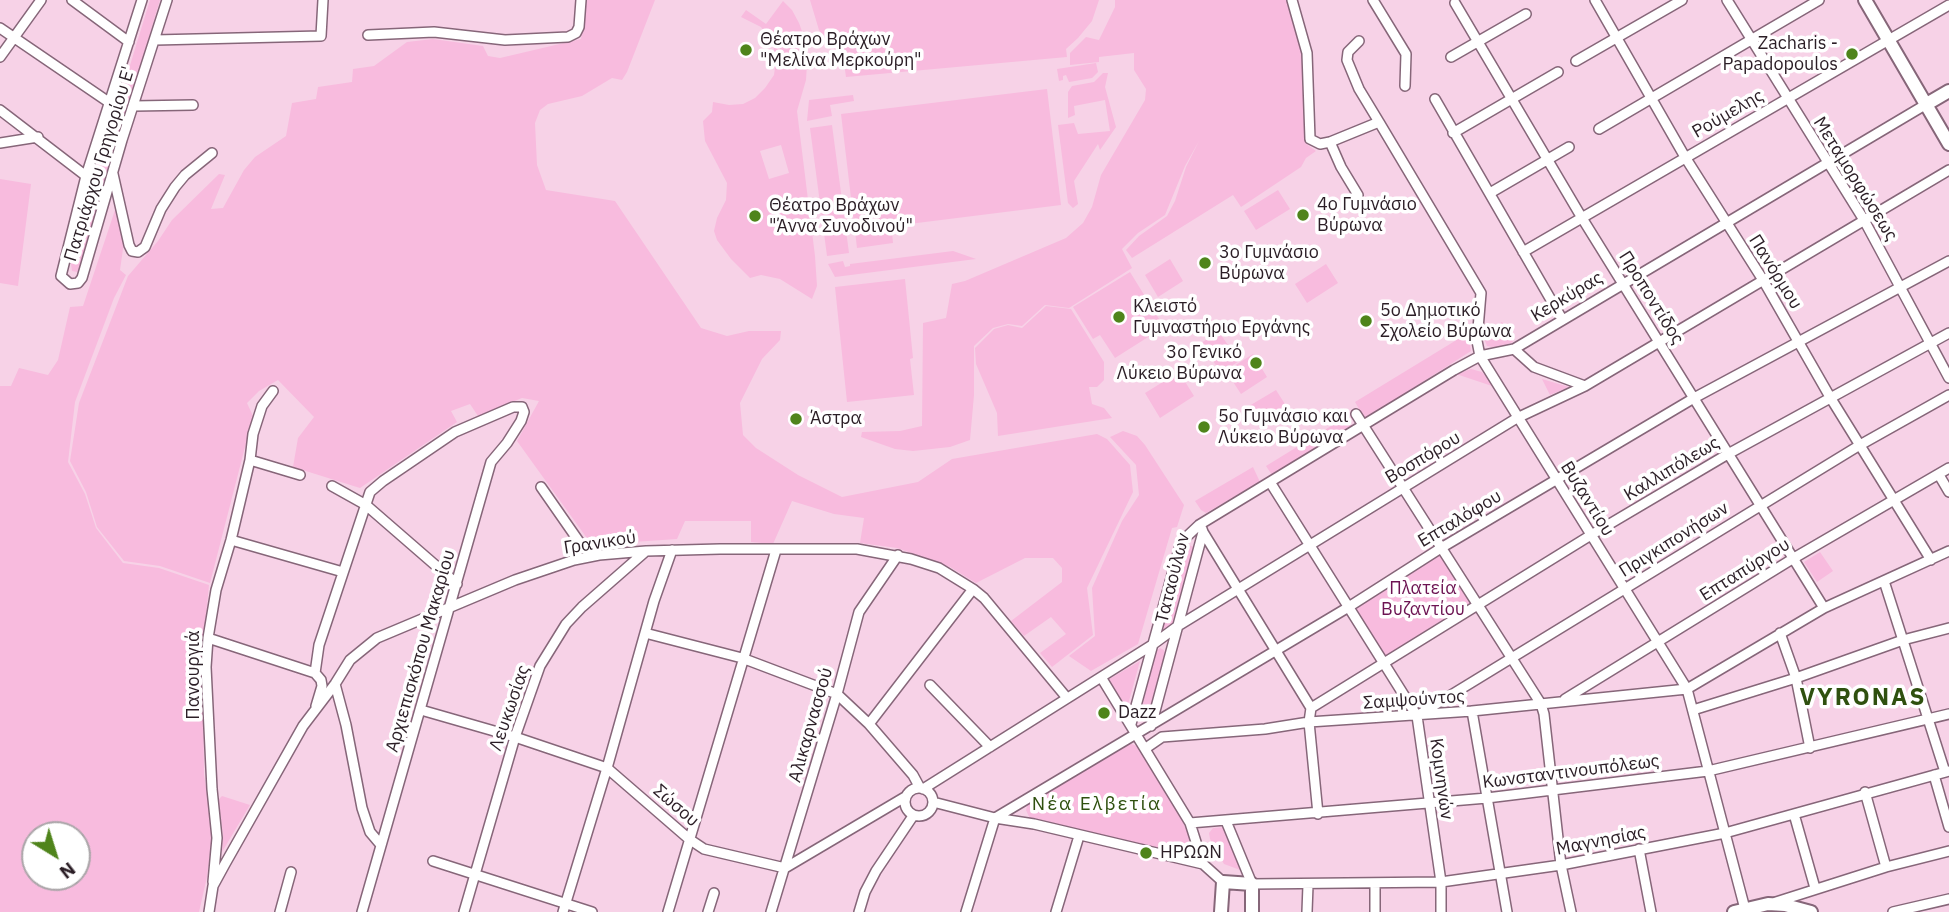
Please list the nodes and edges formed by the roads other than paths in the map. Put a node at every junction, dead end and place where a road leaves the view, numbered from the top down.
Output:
1 (41, 0) edge
2 (72, 0) edge
3 (142, 0) edge
4 (167, 0) edge
5 (323, 0) edge
6 (581, 0) edge
7 (1292, 0) edge
8 (1373, 0) edge
9 (1595, 0) edge
10 (1682, 0) edge
11 (1727, 0) edge
12 (1819, 0) edge
13 (1865, 0) edge
14 (1455, 3) dead end
15 (1949, 5) edge
16 (1526, 14) dead end
17 (0, 29) edge
18 (368, 35) dead end
19 (14, 38) junction
20 (1617, 38) junction
21 (155, 40) junction
22 (1751, 40) junction
23 (1888, 40) junction
24 (1359, 41) dead end
25 (129, 42) junction
26 (1477, 42) junction
27 (0, 57) edge
28 (1451, 57) dead end
29 (1576, 61) dead end
30 (1558, 72) dead end
31 (1405, 86) dead end
32 (1949, 90) edge
33 (1435, 99) dead end
34 (1511, 99) junction
35 (1651, 99) junction
36 (1787, 99) junction
37 (110, 103) junction
38 (194, 105) dead end
39 (1925, 105) junction
40 (134, 106) junction
41 (0, 110) edge
42 (1379, 122) junction
43 (1599, 129) dead end
44 (1453, 132) junction
45 (38, 137) junction
46 (1330, 142) junction
47 (0, 143) edge
48 (1949, 144) edge
49 (1569, 147) dead end
50 (212, 153) dead end
51 (1685, 158) junction
52 (1547, 160) junction
53 (1828, 164) junction
54 (1949, 170) edge
55 (113, 173) junction
56 (86, 176) junction
57 (1490, 193) junction
58 (1358, 195) dead end
59 (1582, 218) junction
60 (1864, 220) junction
61 (1726, 223) junction
62 (1523, 252) junction
63 (1949, 261) edge
64 (1763, 280) junction
65 (1623, 284) junction
66 (1900, 287) junction
67 (1562, 319) junction
68 (1949, 332) edge
69 (1798, 340) junction
70 (1659, 342) junction
71 (1930, 342) junction
72 (1514, 349) junction
73 (1480, 356) junction
74 (1949, 378) edge
75 (1585, 386) junction
76 (273, 391) dead end
77 (1949, 395) edge
78 (1830, 397) junction
79 (1694, 398) junction
80 (1356, 414) dead end
81 (1517, 418) junction
82 (1362, 425) junction
83 (1860, 445) junction
84 (1728, 454) junction
85 (250, 460) junction
86 (1949, 468) edge
87 (300, 475) dead end
88 (1939, 475) junction
89 (1556, 480) junction
90 (1270, 482) junction
91 (332, 486) dead end
92 (541, 487) dead end
93 (1403, 488) junction
94 (1949, 492) edge
95 (1894, 499) junction
96 (366, 505) junction
97 (1761, 505) junction
98 (1201, 528) junction
99 (1591, 535) junction
100 (231, 540) junction
101 (1309, 546) junction
102 (1441, 548) junction
103 (672, 550) junction
104 (776, 550) junction
105 (646, 551) junction
106 (1949, 551) edge
107 (898, 555) junction
108 (1794, 558) junction
109 (574, 560) junction
110 (1931, 560) junction
111 (342, 572) junction
112 (1884, 581) junction
113 (457, 584) junction
114 (973, 589) junction
115 (1238, 589) junction
116 (1625, 590) junction
117 (1478, 605) junction
118 (451, 608) junction
119 (1347, 608) junction
120 (1824, 608) junction
121 (1178, 626) junction
122 (1949, 628) edge
123 (646, 633) junction
124 (1780, 634) junction
125 (208, 638) junction
126 (1903, 640) junction
127 (1658, 643) junction
128 (1152, 645) junction
129 (1276, 651) junction
130 (742, 658) junction
131 (1512, 659) junction
132 (1384, 664) junction
133 (315, 674) junction
134 (1101, 677) junction
135 (1796, 678) junction
136 (335, 684) junction
137 (930, 685) dead end
138 (1687, 689) junction
139 (837, 694) junction
140 (1067, 698) junction
141 (1560, 702) junction
142 (1541, 704) junction
143 (316, 708) junction
144 (1311, 708) junction
145 (421, 710) junction
146 (1693, 710) junction
147 (1472, 711) junction
148 (1949, 714) edge
149 (1417, 716) junction
150 (1928, 719) junction
151 (1309, 722) junction
152 (869, 724) junction
153 (1131, 724) junction
154 (1151, 726) junction
155 (1137, 734) junction
156 (515, 737) junction
157 (990, 747) junction
158 (1146, 748) junction
159 (1810, 748) junction
160 (607, 768) junction
161 (1708, 771) junction
162 (1947, 771) edge
163 (1934, 775) junction
164 (922, 788) junction
165 (1554, 790) junction
166 (1865, 793) junction
167 (905, 797) junction
168 (1487, 799) junction
169 (933, 802) junction
170 (1428, 804) junction
171 (1318, 814) junction
172 (1794, 814) junction
173 (913, 816) junction
174 (995, 818) junction
175 (1226, 821) junction
176 (1190, 823) junction
177 (1949, 827) edge
178 (1725, 833) junction
179 (1079, 836) junction
180 (689, 839) junction
181 (382, 845) junction
182 (1639, 849) junction
183 (1949, 852) edge
184 (433, 861) dead end
185 (1203, 864) junction
186 (1561, 865) junction
187 (1886, 867) junction
188 (785, 868) junction
189 (291, 872) dead end
190 (475, 874) junction
191 (1499, 875) junction
192 (1223, 882) junction
193 (1441, 882) junction
194 (1252, 884) junction
195 (1375, 884) junction
196 (1307, 885) junction
197 (213, 886) junction
198 (1815, 888) junction
199 (714, 893) dead end
200 (1949, 899) edge
201 (1768, 904) junction
202 (564, 908) edge
203 (1739, 911) edge
204 (209, 912) edge
205 (280, 912) edge
206 (362, 912) edge
207 (464, 912) edge
208 (592, 912) edge
209 (668, 912) edge
210 (708, 912) edge
211 (771, 912) edge
212 (859, 912) edge
213 (966, 912) edge
214 (1056, 912) edge
215 (1221, 912) edge
216 (1252, 912) edge
217 (1307, 912) edge
218 (1375, 912) edge
219 (1441, 912) edge
220 (1507, 912) edge
221 (1571, 912) edge
222 (1651, 912) edge
223 (1811, 912) edge
224 (1893, 912) edge

1 - 19 street
2 - 25 street
3 - 25 street, Πατριάρχου Γρηγορίου Ε'
4 - 21 street, Πατριάρχου Γρηγορίου Ε'
5 - 21 street
6 - 18 street
7 - 46 street
8 - 31 street
9 - 20 street, Πανόρμου
10 - 20 street
11 - 22 street, Μεταμορφώσεως
12 - 22 street
13 - 23 street
14 - 26 street, Προποντίδος
15 - 23 street, Ρούμελης
16 - 26 street
17 - 19 street
19 - 27 street
19 - 37 street
20 - 29 street
20 - 35 street, Πανόρμου
21 - 40 street, Πατριάρχου Γρηγορίου Ε'
22 - 35 street
22 - 36 street, Μεταμορφώσεως
23 - 36 street, Ρούμελης
23 - 39 street
24 - 42 street, Βυζαντίου
25 - 37 street, Πατριάρχου Γρηγορίου Ε'
26 - 28 street
26 - 34 street, Προποντίδος
30 - 34 street
32 - 39 street, Κερκύρας
33 - 44 street
34 - 44 street
34 - 52 street, Προποντίδος
35 - 43 street
35 - 51 street, Πανόρμου
36 - 51 street, Ρούμελης
36 - 53 street, Μεταμορφώσεως
37 - 56 street, Πατριάρχου Γρηγορίου Ε'
38 - 40 street
39 - 48 street
39 - 53 street, Κερκύρας
40 - 55 street, Πατριάρχου Γρηγορίου Ε'
41 - 45 street
42 - 46 street
42 - 73 street, Βυζαντίου
44 - 57 street
45 - 47 street
45 - 56 street
46 - 58 street
49 - 52 street
50 - 55 street
51 - 59 street, Ρούμελης
51 - 61 street, Πανόρμου
52 - 57 street
52 - 59 street, Προποντίδος
53 - 60 street, Μεταμορφώσεως
53 - 61 street, Κερκύρας
54 - 60 street, Βοσπόρου
55 - 56 street, Πατριάρχου Γρηγορίου Ε'
57 - 62 street
59 - 62 street, Ρούμελης
59 - 65 street, Προποντίδος
60 - 64 street, Βοσπόρου
60 - 66 street, Μεταμορφώσεως
61 - 64 street, Πανόρμου
61 - 65 street, Κερκύρας
62 - 67 street
63 - 66 street, Επταλόφου
64 - 69 street, Πανόρμου
64 - 70 street, Βοσπόρου
65 - 67 street, Κερκύρας
65 - 70 street, Προποντίδος
66 - 69 street, Επταλόφου
66 - 71 street, Μεταμορφώσεως
67 - 72 street, Κερκύρας
68 - 71 street, Καλλιπόλεως
69 - 78 street, Πανόρμου
69 - 79 street, Επταλόφου
70 - 75 street, Βοσπόρου
70 - 79 street, Προποντίδος
71 - 74 street, Μεταμορφώσεως
71 - 78 street, Καλλιπόλεως
72 - 73 street, Κερκύρας
72 - 75 street
73 - 81 street, Βυζαντίου
73 - 82 street, Κερκύρας
75 - 81 street, Βοσπόρου
76 - 85 street, Πανουργιά
77 - 83 street, Πριγκιπονήσων
78 - 83 street, Πανόρμου
78 - 84 street, Καλλιπόλεως
79 - 84 street, Προποντίδος
79 - 89 street, Επταλόφου
80 - 82 street
81 - 89 street, Βυζαντίου
81 - 93 street, Βοσπόρου
82 - 90 street, Κερκύρας
82 - 93 street
83 - 95 street, Πανόρμου
83 - 97 street, Πριγκιπονήσων
84 - 97 street, Προποντίδος
84 - 99 street, Καλλιπόλεως
85 - 87 street
85 - 100 street, Πανουργιά
86 - 88 street, Επταπύργου
88 - 94 street
88 - 95 street, Επταπύργου
89 - 99 street, Βυζαντίου
89 - 102 street, Επταλόφου
90 - 98 street, Κερκύρας
90 - 101 street, Κομνηνών
91 - 96 street
92 - 109 street
93 - 101 street, Βοσπόρου
93 - 102 street
95 - 108 street, Επταπύργου
95 - 110 street, Πανόρμου
96 - 111 street
96 - 113 street
96 - 113 street, Αρχιεπισκόπου Μακαρίου
97 - 108 street, Προποντίδος
97 - 116 street, Πριγκιπονήσων
98 - 115 street
98 - 121 street, Ταταούλων
98 - 128 street, Ταταούλων
99 - 116 street, Βυζαντίου
99 - 117 street, Καλλιπόλεως
100 - 111 street
100 - 125 street, Πανουργιά
101 - 115 street, Βοσπόρου
101 - 119 street, Κομνηνών
102 - 117 street
102 - 119 street, Επταλόφου
103 - 104 street, Γρανικού
103 - 105 street, Γρανικού
103 - 123 street
104 - 107 street, Γρανικού
104 - 130 street
105 - 109 street, Γρανικού
105 - 156 street, Λευκωσίας
106 - 110 street
107 - 114 street, Γρανικού
107 - 139 street, Αλικαρνασσού
108 - 120 street, Προποντίδος
108 - 127 street, Επταπύργου
109 - 118 street, Γρανικού
110 - 112 street
111 - 133 street
112 - 120 street
112 - 126 street
113 - 118 street, Αρχιεπισκόπου Μακαρίου
114 - 140 street, Γρανικού
114 - 152 street
115 - 121 street, Βοσπόρου
115 - 129 street
116 - 127 street, Βυζαντίου
116 - 131 street, Πριγκιπονήσων
117 - 131 street
117 - 132 street, Καλλιπόλεως
118 - 136 street, Γρανικού
118 - 145 street, Αρχιεπισκόπου Μακαρίου
119 - 129 street, Επταλόφου
119 - 132 street, Κομνηνών
120 - 124 street
121 - 128 street, Βοσπόρου
121 - 154 street, Ταταούλων
122 - 126 street
123 - 130 street
123 - 160 street
124 - 135 street
124 - 138 street
125 - 133 street
125 - 197 street, Πανουργιά
126 - 135 street
126 - 150 street
127 - 138 street, Βυζαντίου
127 - 141 street, Επταπύργου
128 - 134 street, Βοσπόρου
128 - 153 street, Ταταούλων
129 - 144 street
129 - 154 street, Επταλόφου
130 - 139 street
130 - 180 street
131 - 142 street
131 - 149 street, Πριγκιπονήσων
132 - 144 street, Καλλιπόλεως
132 - 149 street, Κομνηνών
133 - 143 street
134 - 140 street, Βοσπόρου
134 - 153 street
135 - 146 street
135 - 159 street
136 - 143 street, Γρανικού
136 - 181 street
137 - 157 street
138 - 141 street, Σαμψούντος
138 - 146 street, Βυζαντίου
139 - 152 street
139 - 188 street, Αλικαρνασσού
140 - 157 street, Βοσπόρου
141 - 142 street, Σαμψούντος
142 - 147 street, Σαμψούντος
142 - 165 street
143 - 197 street, Γρανικού
144 - 151 street
145 - 156 street, Σώσου
145 - 181 street, Αρχιεπισκόπου Μακαρίου
146 - 161 street, Βυζαντίου
147 - 149 street, Σαμψούντος
147 - 168 street
148 - 150 street, Κωνσταντινουπόλεως
149 - 151 street, Σαμψούντος
149 - 170 street, Κομνηνών
150 - 159 street, Κωνσταντινουπόλεως
150 - 162 street
151 - 158 street, Σαμψούντος
151 - 171 street
152 - 164 street
153 - 155 street
154 - 155 street, Επταλόφου
155 - 158 street
155 - 174 street, Επταλόφου
156 - 160 street, Σώσου
156 - 190 street, Λευκωσίας
157 - 164 street, Βοσπόρου
158 - 176 street
159 - 161 street, Κωνσταντινουπόλεως
160 - 180 street, Σώσου
160 - 202 street
161 - 165 street, Κωνσταντινουπόλεως
161 - 178 street, Βυζαντίου
162 - 163 street, Μαγνησίας
163 - 166 street, Μαγνησίας
163 - 177 street
164 - 167 street
164 - 169 street
165 - 168 street, Κωνσταντινουπόλεως
165 - 186 street
166 - 172 street, Μαγνησίας
166 - 187 street
167 - 173 street
167 - 188 street
168 - 170 street, Κωνσταντινουπόλεως
168 - 191 street
169 - 173 street
169 - 174 street
170 - 171 street, Κωνσταντινουπόλεως
170 - 193 street, Κομνηνών
171 - 175 street, Κωνσταντινουπόλεως
172 - 178 street, Μαγνησίας
172 - 198 street
173 - 212 street
174 - 179 street
174 - 213 street
175 - 176 street, Κωνσταντινουπόλεως
175 - 194 street
176 - 185 street
178 - 182 street, Μαγνησίας
178 - 203 street, Βυζαντίου
179 - 185 street
179 - 214 street
180 - 188 street, Σώσου
180 - 209 street
181 - 206 street, Αρχιεπισκόπου Μακαρίου
182 - 186 street, Μαγνησίας
182 - 222 street
183 - 187 street
184 - 190 street
185 - 192 street
186 - 191 street, Μαγνησίας
186 - 221 street
187 - 198 street
188 - 211 street, Αλικαρνασσού
189 - 205 street
190 - 202 street
190 - 207 street, Λευκωσίας
191 - 193 street, Μαγνησίας
191 - 220 street
192 - 194 street
192 - 215 street
193 - 195 street, Μαγνησίας
193 - 219 street, Κομνηνών
194 - 196 street, Μαγνησίας
194 - 216 street
195 - 196 street, Μαγνησίας
195 - 218 street
196 - 217 street
197 - 204 street, Γρανικού
198 - 201 street
199 - 210 street
200 - 224 street
201 - 203 street
201 - 223 street
202 - 208 street

